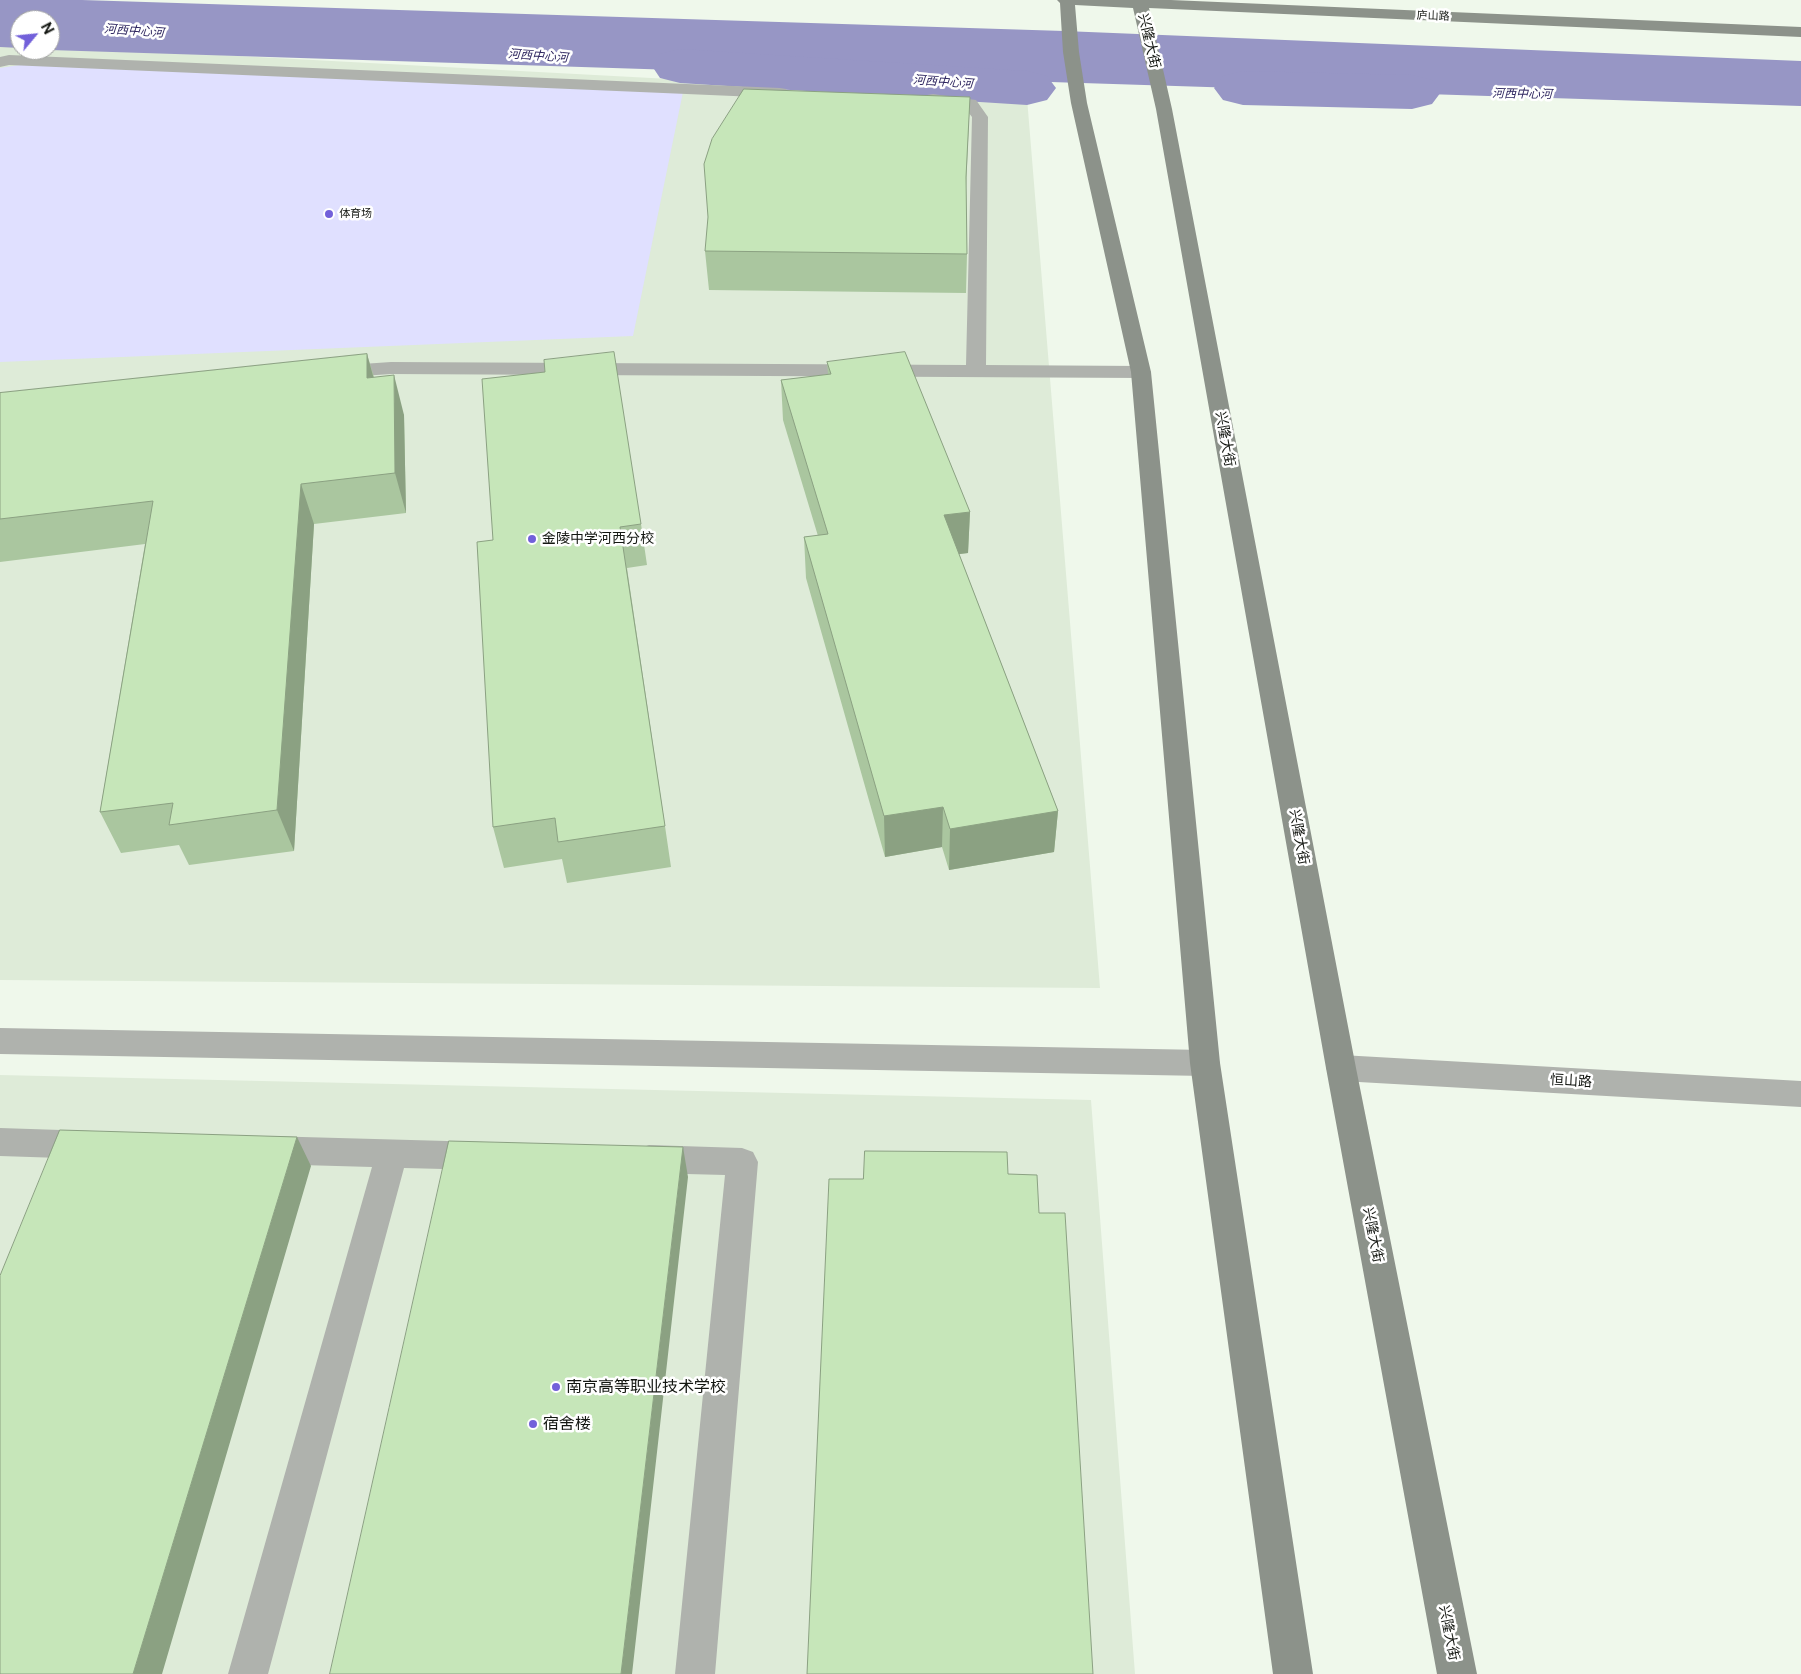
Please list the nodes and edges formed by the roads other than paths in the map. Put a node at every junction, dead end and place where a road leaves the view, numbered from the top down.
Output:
1 (1066, 0) edge
2 (1139, 1) edge
3 (1801, 32) edge
4 (0, 62) edge
5 (796, 93) edge
6 (916, 98) edge
7 (976, 372) junction
8 (1141, 372) junction
9 (313, 373) edge
10 (0, 1040) edge
11 (1205, 1063) junction
12 (1341, 1068) junction
13 (1801, 1094) edge
14 (0, 1142) edge
15 (118, 1146) edge
16 (235, 1149) edge
17 (392, 1154) junction
18 (509, 1156) edge
19 (616, 1159) edge
20 (248, 1674) edge
21 (695, 1674) edge
22 (1293, 1674) edge
23 (1457, 1674) edge

1 - 2 main road, 庐山路
1 - 8 main road
2 - 3 main road, 庐山路
2 - 12 main road, 兴隆大街
4 - 5 street
6 - 7 street
7 - 8 street
7 - 9 street
8 - 11 main road
10 - 11 street
11 - 22 main road
12 - 13 street, 恒山路
12 - 23 main road, 兴隆大街
14 - 15 street
16 - 17 street
17 - 18 street
17 - 20 street
19 - 21 street

